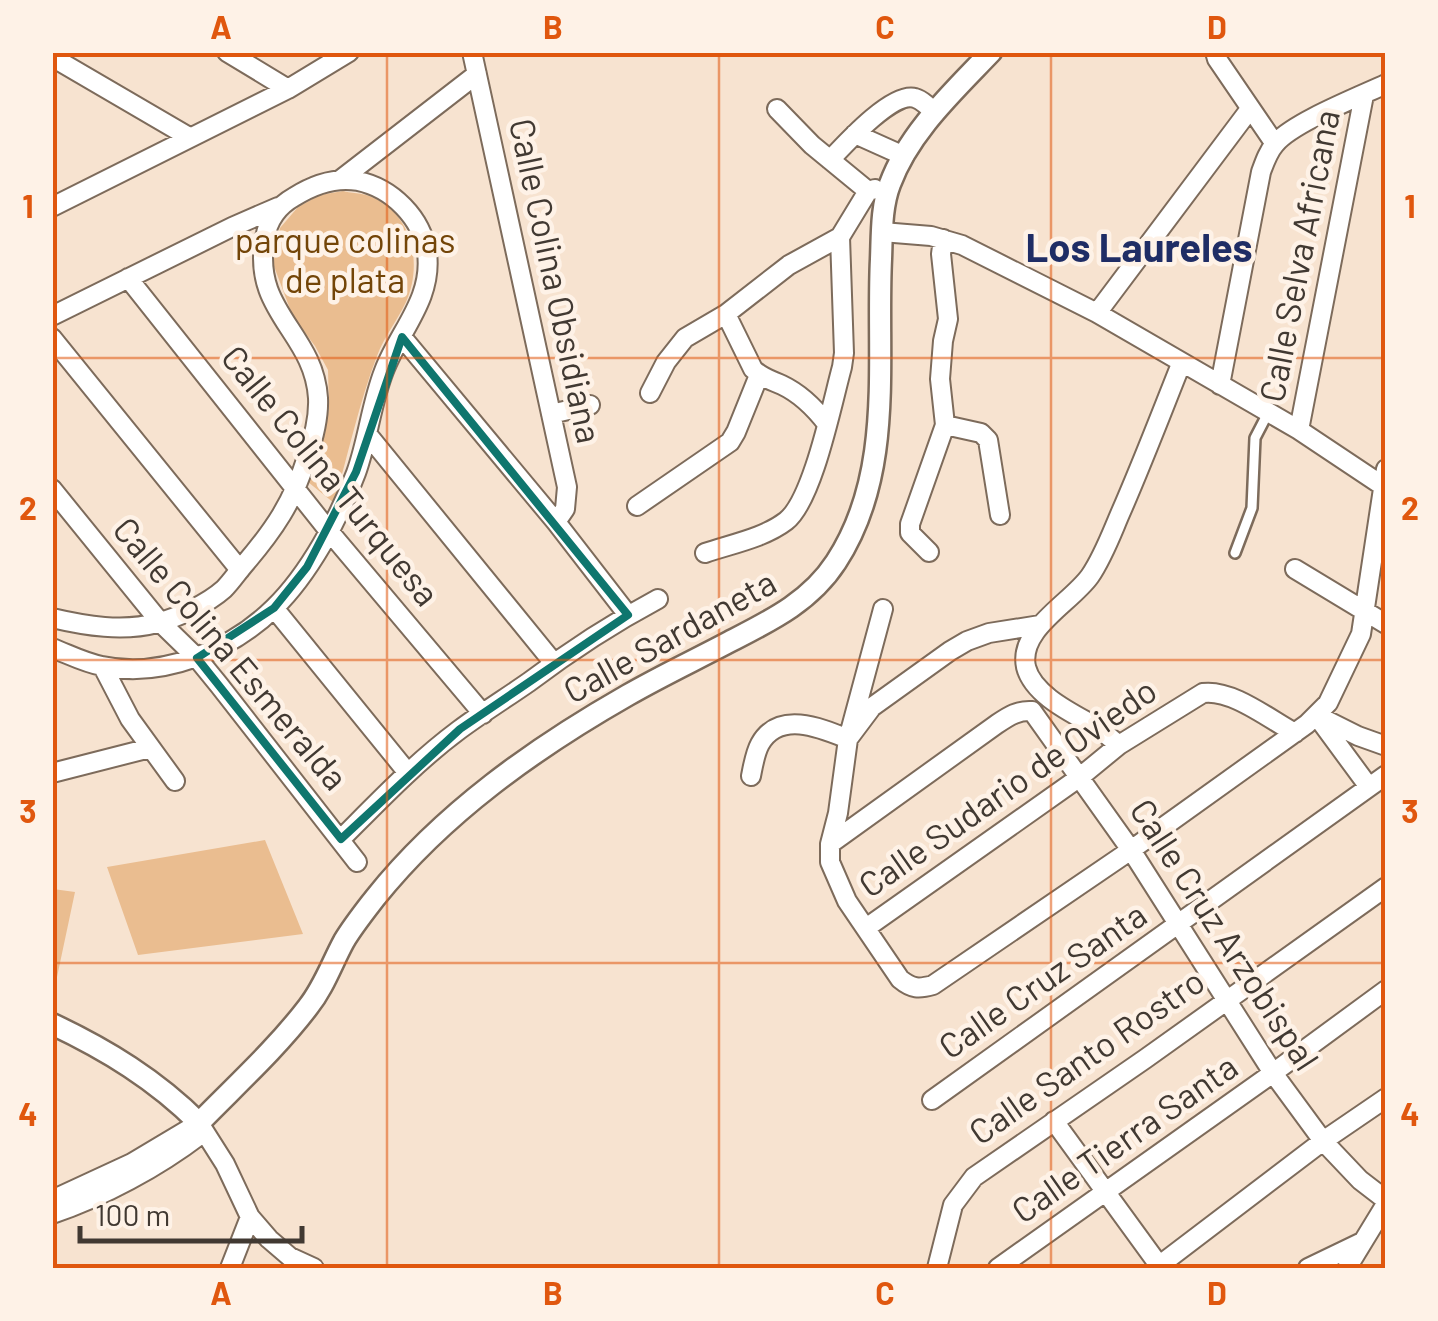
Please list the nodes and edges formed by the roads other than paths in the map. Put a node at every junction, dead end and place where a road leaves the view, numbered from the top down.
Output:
1 (227, 52) edge
2 (349, 52) edge
3 (472, 52) edge
4 (991, 52) edge
5 (1216, 56) edge
6 (52, 57) edge
7 (476, 74) junction
8 (1386, 84) edge
9 (288, 89) junction
10 (1364, 94) junction
11 (777, 109) dead end
12 (1250, 109) junction
13 (934, 112) junction
14 (855, 134) junction
15 (189, 137) junction
16 (1274, 144) junction
17 (904, 156) junction
18 (830, 160) junction
19 (340, 180) junction
20 (890, 184) junction
21 (52, 188) edge
22 (868, 191) junction
23 (61, 203) edge
24 (279, 206) junction
25 (893, 233) junction
26 (840, 236) junction
27 (937, 237) junction
28 (128, 278) junction
29 (1097, 313) junction
30 (726, 314) junction
31 (52, 316) edge
32 (402, 337) junction
33 (52, 338) edge
34 (1181, 364) junction
35 (759, 375) junction
36 (1220, 386) junction
37 (650, 392) dead end
38 (590, 405) dead end
39 (1268, 413) junction
40 (551, 414) junction
41 (827, 424) junction
42 (945, 425) junction
43 (1299, 430) junction
44 (368, 435) junction
45 (1384, 481) edge
46 (52, 489) edge
47 (297, 489) junction
48 (637, 506) dead end
49 (1000, 515) dead end
50 (556, 522) junction
51 (328, 530) junction
52 (705, 552) dead end
53 (929, 552) dead end
54 (1235, 553) dead end
55 (1295, 569) dead end
56 (240, 570) junction
57 (658, 599) dead end
58 (274, 608) junction
59 (883, 609) dead end
60 (1366, 613) junction
61 (628, 616) junction
62 (52, 618) edge
63 (160, 622) junction
64 (1386, 624) edge
65 (1040, 625) junction
66 (52, 648) edge
67 (197, 658) junction
68 (553, 662) junction
69 (102, 667) junction
70 (1322, 709) junction
71 (482, 714) junction
72 (1082, 720) junction
73 (1294, 733) junction
74 (848, 739) junction
75 (1054, 740) junction
76 (1119, 745) junction
77 (1386, 746) edge
78 (150, 748) junction
79 (408, 773) junction
80 (52, 774) edge
81 (1386, 774) edge
82 (751, 776) dead end
83 (1080, 778) junction
84 (175, 780) dead end
85 (1369, 787) junction
86 (341, 839) junction
87 (830, 844) junction
88 (1131, 850) junction
89 (356, 862) dead end
90 (1386, 887) edge
91 (1180, 924) junction
92 (866, 928) junction
93 (1386, 990) edge
94 (1228, 999) junction
95 (52, 1024) edge
96 (1273, 1073) junction
97 (1386, 1098) edge
98 (932, 1100) dead end
99 (1054, 1121) junction
100 (202, 1127) junction
101 (1322, 1141) junction
102 (1105, 1193) junction
103 (52, 1200) edge
104 (1386, 1202) edge
105 (52, 1214) edge
106 (250, 1217) junction
107 (1363, 1242) junction
108 (230, 1268) edge
109 (314, 1268) edge
110 (938, 1268) edge
111 (998, 1268) edge
112 (1159, 1268) edge
113 (1308, 1268) edge
114 (1347, 1268) edge

1 - 9 street
2 - 9 street
3 - 7 street, Calle Colina Obsidiana
4 - 13 street, Calle Sardaneta
5 - 12 street
6 - 15 street
7 - 19 street
7 - 40 street, Calle Colina Obsidiana
8 - 10 street
9 - 15 street
10 - 16 street
10 - 43 street, Calle Selva Africana
11 - 18 street
12 - 16 street
12 - 29 street
13 - 14 street
13 - 17 street, Calle Sardaneta
14 - 17 street
14 - 18 street
15 - 23 street
16 - 36 street
17 - 20 street, Calle Sardaneta
18 - 22 street
19 - 24 street
19 - 32 street
20 - 22 street
20 - 25 street, Calle Sardaneta
21 - 23 street
22 - 26 street
24 - 28 street
24 - 47 street
25 - 27 street
25 - 100 street, Calle Sardaneta
26 - 30 street
26 - 41 street
27 - 29 street
27 - 42 street
28 - 31 street
28 - 47 street, Calle Colina Turquesa
29 - 34 street
30 - 35 street
30 - 37 street
32 - 44 street
32 - 50 street
33 - 56 street
34 - 36 street
34 - 65 street
35 - 41 street
35 - 48 street
36 - 39 street
38 - 40 street
39 - 43 street
39 - 54 lane
40 - 50 street, Calle Colina Obsidiana
41 - 52 street
42 - 49 street
42 - 53 street
43 - 45 street
44 - 51 street
44 - 68 street
45 - 60 street
46 - 63 street, Calle Colina Esmeralda
47 - 51 street, Calle Colina Turquesa
47 - 56 street
50 - 61 street
51 - 58 street
51 - 71 street, Calle Colina Turquesa
55 - 60 street
56 - 63 street
57 - 61 street
58 - 67 street
58 - 79 street
59 - 74 street
60 - 64 street
60 - 70 street
61 - 68 street
62 - 63 street
63 - 67 street, Calle Colina Esmeralda
65 - 72 street
65 - 74 street
66 - 69 street
67 - 69 street
67 - 86 street, Calle Colina Esmeralda
68 - 71 street
69 - 78 street
70 - 73 street
70 - 77 street
70 - 85 street
71 - 79 street
72 - 75 street
72 - 76 street
73 - 76 street, Calle Sudario de Oviedo
73 - 88 street
74 - 82 street
74 - 87 street
75 - 83 street, Calle Cruz Arzobispal
75 - 87 street, Calle Cruz Arzobispal
76 - 83 street, Calle Sudario de Oviedo
78 - 80 street
78 - 84 street
79 - 86 street
81 - 85 street, Calle Cruz Santa
83 - 88 street, Calle Cruz Arzobispal
83 - 92 street, Calle Sudario de Oviedo
85 - 91 street, Calle Cruz Santa
86 - 89 street, Calle Colina Esmeralda
87 - 92 street
88 - 91 street, Calle Cruz Arzobispal
88 - 92 street
90 - 94 street, Calle Santo Rostro
91 - 94 street, Calle Cruz Arzobispal
91 - 98 street, Calle Cruz Santa
93 - 96 street, Calle Tierra Santa
94 - 96 street, Calle Cruz Arzobispal
94 - 99 street, Calle Santo Rostro
95 - 100 street
96 - 101 street, Calle Cruz Arzobispal
96 - 102 street, Calle Tierra Santa
97 - 101 street
99 - 102 street
99 - 110 street, Calle Santo Rostro
100 - 103 street
100 - 105 street
100 - 106 street
101 - 104 street, Calle Cruz Arzobispal
101 - 112 street
102 - 111 street, Calle Tierra Santa
102 - 112 street
104 - 107 street
106 - 108 street
106 - 109 street
107 - 113 street
107 - 114 street

